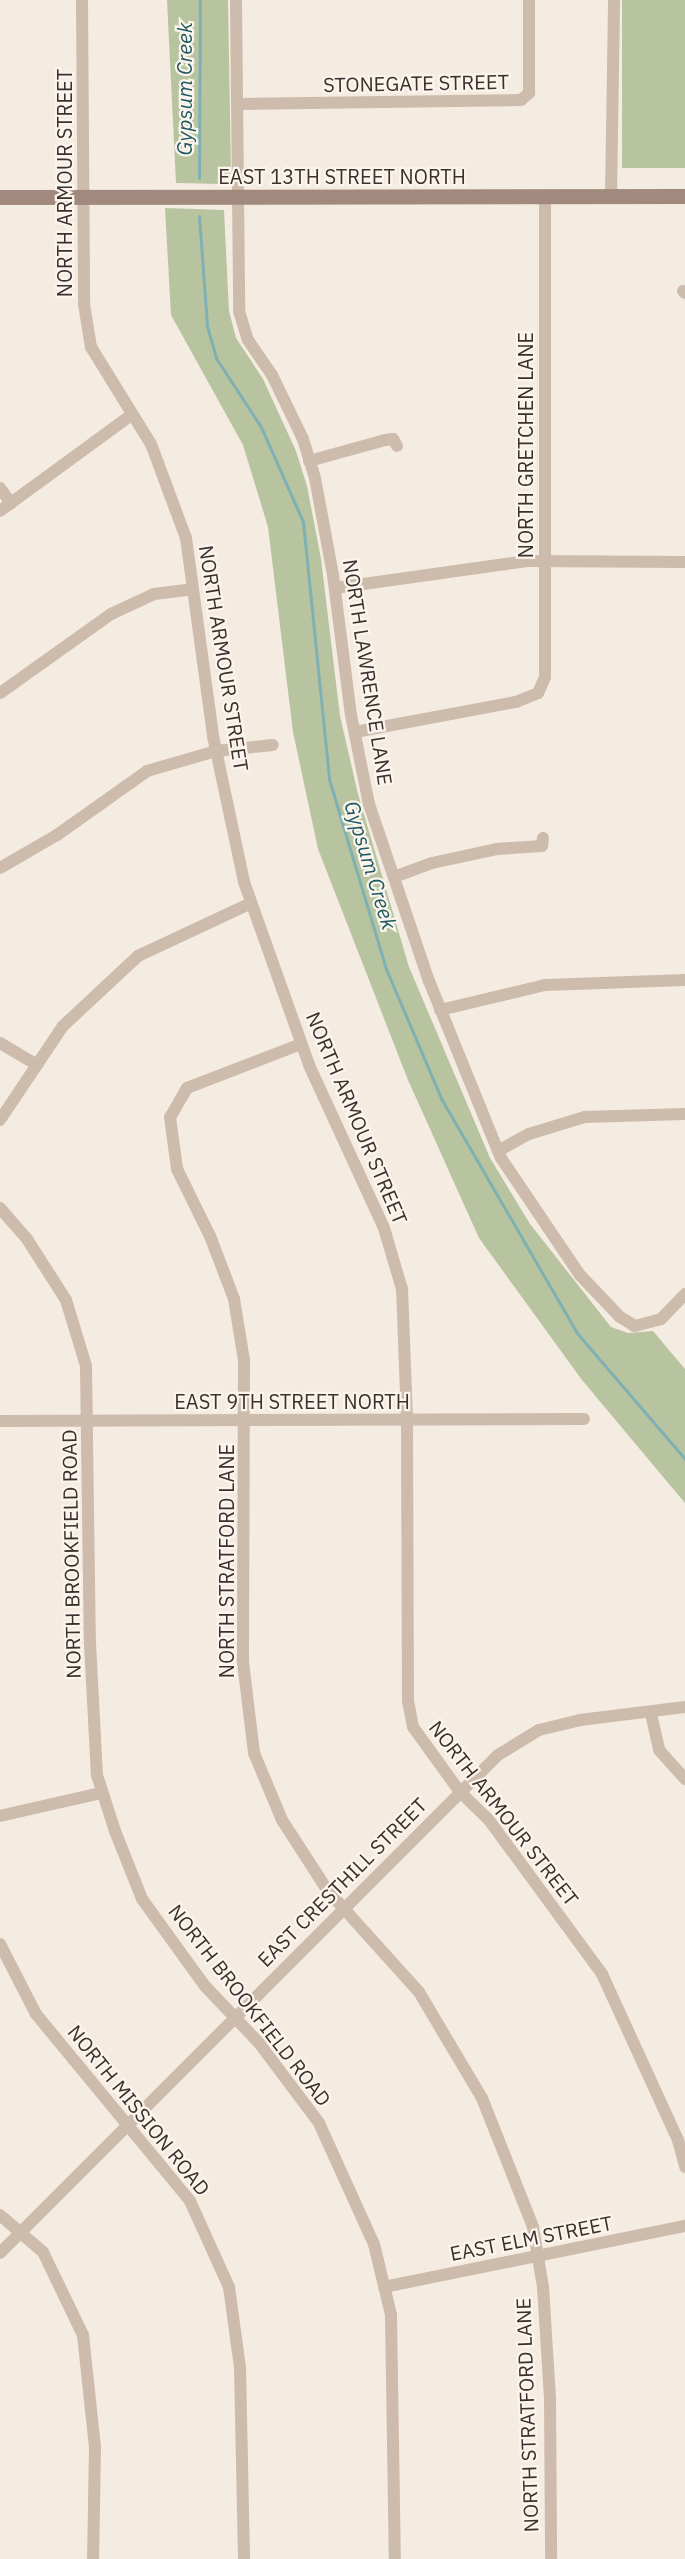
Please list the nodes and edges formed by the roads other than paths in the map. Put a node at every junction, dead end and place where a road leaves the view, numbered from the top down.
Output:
1 (82, 0) edge
2 (236, 0) edge
3 (529, 0) edge
4 (614, 0) edge
5 (238, 104) junction
6 (545, 196) junction
7 (612, 196) junction
8 (685, 196) edge
9 (0, 197) edge
10 (84, 197) junction
11 (238, 197) junction
12 (131, 415) junction
13 (397, 446) dead end
14 (309, 461) junction
15 (0, 488) edge
16 (11, 503) junction
17 (0, 511) edge
18 (545, 562) junction
19 (685, 562) edge
20 (335, 588) junction
21 (193, 590) junction
22 (0, 693) edge
23 (355, 732) junction
24 (273, 745) dead end
25 (216, 751) junction
26 (543, 838) dead end
27 (0, 868) edge
28 (394, 877) junction
29 (251, 903) junction
30 (685, 980) edge
31 (440, 1010) junction
32 (0, 1043) edge
33 (301, 1044) junction
34 (37, 1065) junction
35 (685, 1114) edge
36 (0, 1120) edge
37 (498, 1151) junction
38 (0, 1208) edge
39 (685, 1294) edge
40 (584, 1419) dead end
41 (245, 1420) junction
42 (408, 1420) junction
43 (0, 1421) edge
44 (89, 1421) junction
45 (685, 1707) edge
46 (651, 1713) junction
47 (685, 1779) edge
48 (100, 1792) junction
49 (460, 1792) junction
50 (0, 1816) edge
51 (344, 1908) junction
52 (0, 1944) edge
53 (234, 2017) junction
54 (129, 2127) junction
55 (685, 2167) edge
56 (0, 2215) edge
57 (685, 2226) edge
58 (19, 2230) junction
59 (0, 2253) edge
60 (537, 2256) junction
61 (384, 2287) junction
62 (93, 2559) edge
63 (244, 2559) edge
64 (395, 2559) edge
65 (551, 2559) edge

1 - 10 street, NORTH ARMOUR STREET
2 - 5 street, NORTH LAWRENCE LANE
3 - 5 street, STONEGATE STREET
4 - 7 street
5 - 11 street, NORTH LAWRENCE LANE
6 - 7 main road, EAST 13TH STREET NORTH
6 - 11 main road, EAST 13TH STREET NORTH
6 - 18 street, NORTH GRETCHEN LANE
7 - 8 main road, EAST 13TH STREET NORTH
9 - 10 main road, EAST 13TH STREET NORTH
10 - 11 main road, EAST 13TH STREET NORTH
10 - 12 street, NORTH ARMOUR STREET
11 - 14 street, NORTH LAWRENCE LANE
12 - 16 street
12 - 21 street, NORTH ARMOUR STREET
13 - 14 street
14 - 20 street, NORTH LAWRENCE LANE
15 - 16 street
16 - 17 street
18 - 19 street
18 - 20 street
18 - 23 street, NORTH GRETCHEN LANE
20 - 23 street, NORTH LAWRENCE LANE
21 - 22 street
21 - 25 street, NORTH ARMOUR STREET
23 - 28 street, NORTH LAWRENCE LANE
24 - 25 street
25 - 27 street
25 - 29 street, NORTH ARMOUR STREET
26 - 28 street
28 - 31 street, NORTH LAWRENCE LANE
29 - 33 street, NORTH ARMOUR STREET
29 - 34 street
30 - 31 street
31 - 37 street, NORTH LAWRENCE LANE
32 - 34 street
33 - 41 street, NORTH STRATFORD LANE
33 - 42 street, NORTH ARMOUR STREET
34 - 36 street
35 - 37 street
37 - 39 street, NORTH LAWRENCE LANE
38 - 44 street, NORTH BROOKFIELD ROAD
40 - 42 street, EAST 9TH STREET NORTH
41 - 42 street, EAST 9TH STREET NORTH
41 - 44 street, EAST 9TH STREET NORTH
41 - 51 street, NORTH STRATFORD LANE
42 - 49 street, NORTH ARMOUR STREET
43 - 44 street, EAST 9TH STREET NORTH
44 - 48 street, NORTH BROOKFIELD ROAD
45 - 46 street, EAST CRESTHILL STREET
46 - 47 street
46 - 49 street, EAST CRESTHILL STREET
48 - 50 street
48 - 53 street, NORTH BROOKFIELD ROAD
49 - 51 street, EAST CRESTHILL STREET
49 - 55 street, NORTH ARMOUR STREET
51 - 53 street, EAST CRESTHILL STREET
51 - 60 street, NORTH STRATFORD LANE
52 - 54 street, NORTH MISSION ROAD
53 - 54 street, EAST CRESTHILL STREET
53 - 61 street, NORTH BROOKFIELD ROAD
54 - 58 street, EAST CRESTHILL STREET
54 - 63 street, NORTH MISSION ROAD
56 - 58 street
57 - 60 street, EAST ELM STREET
58 - 59 street, EAST CRESTHILL STREET
58 - 62 street
60 - 61 street, EAST ELM STREET
60 - 65 street, NORTH STRATFORD LANE
61 - 64 street, NORTH BROOKFIELD ROAD

